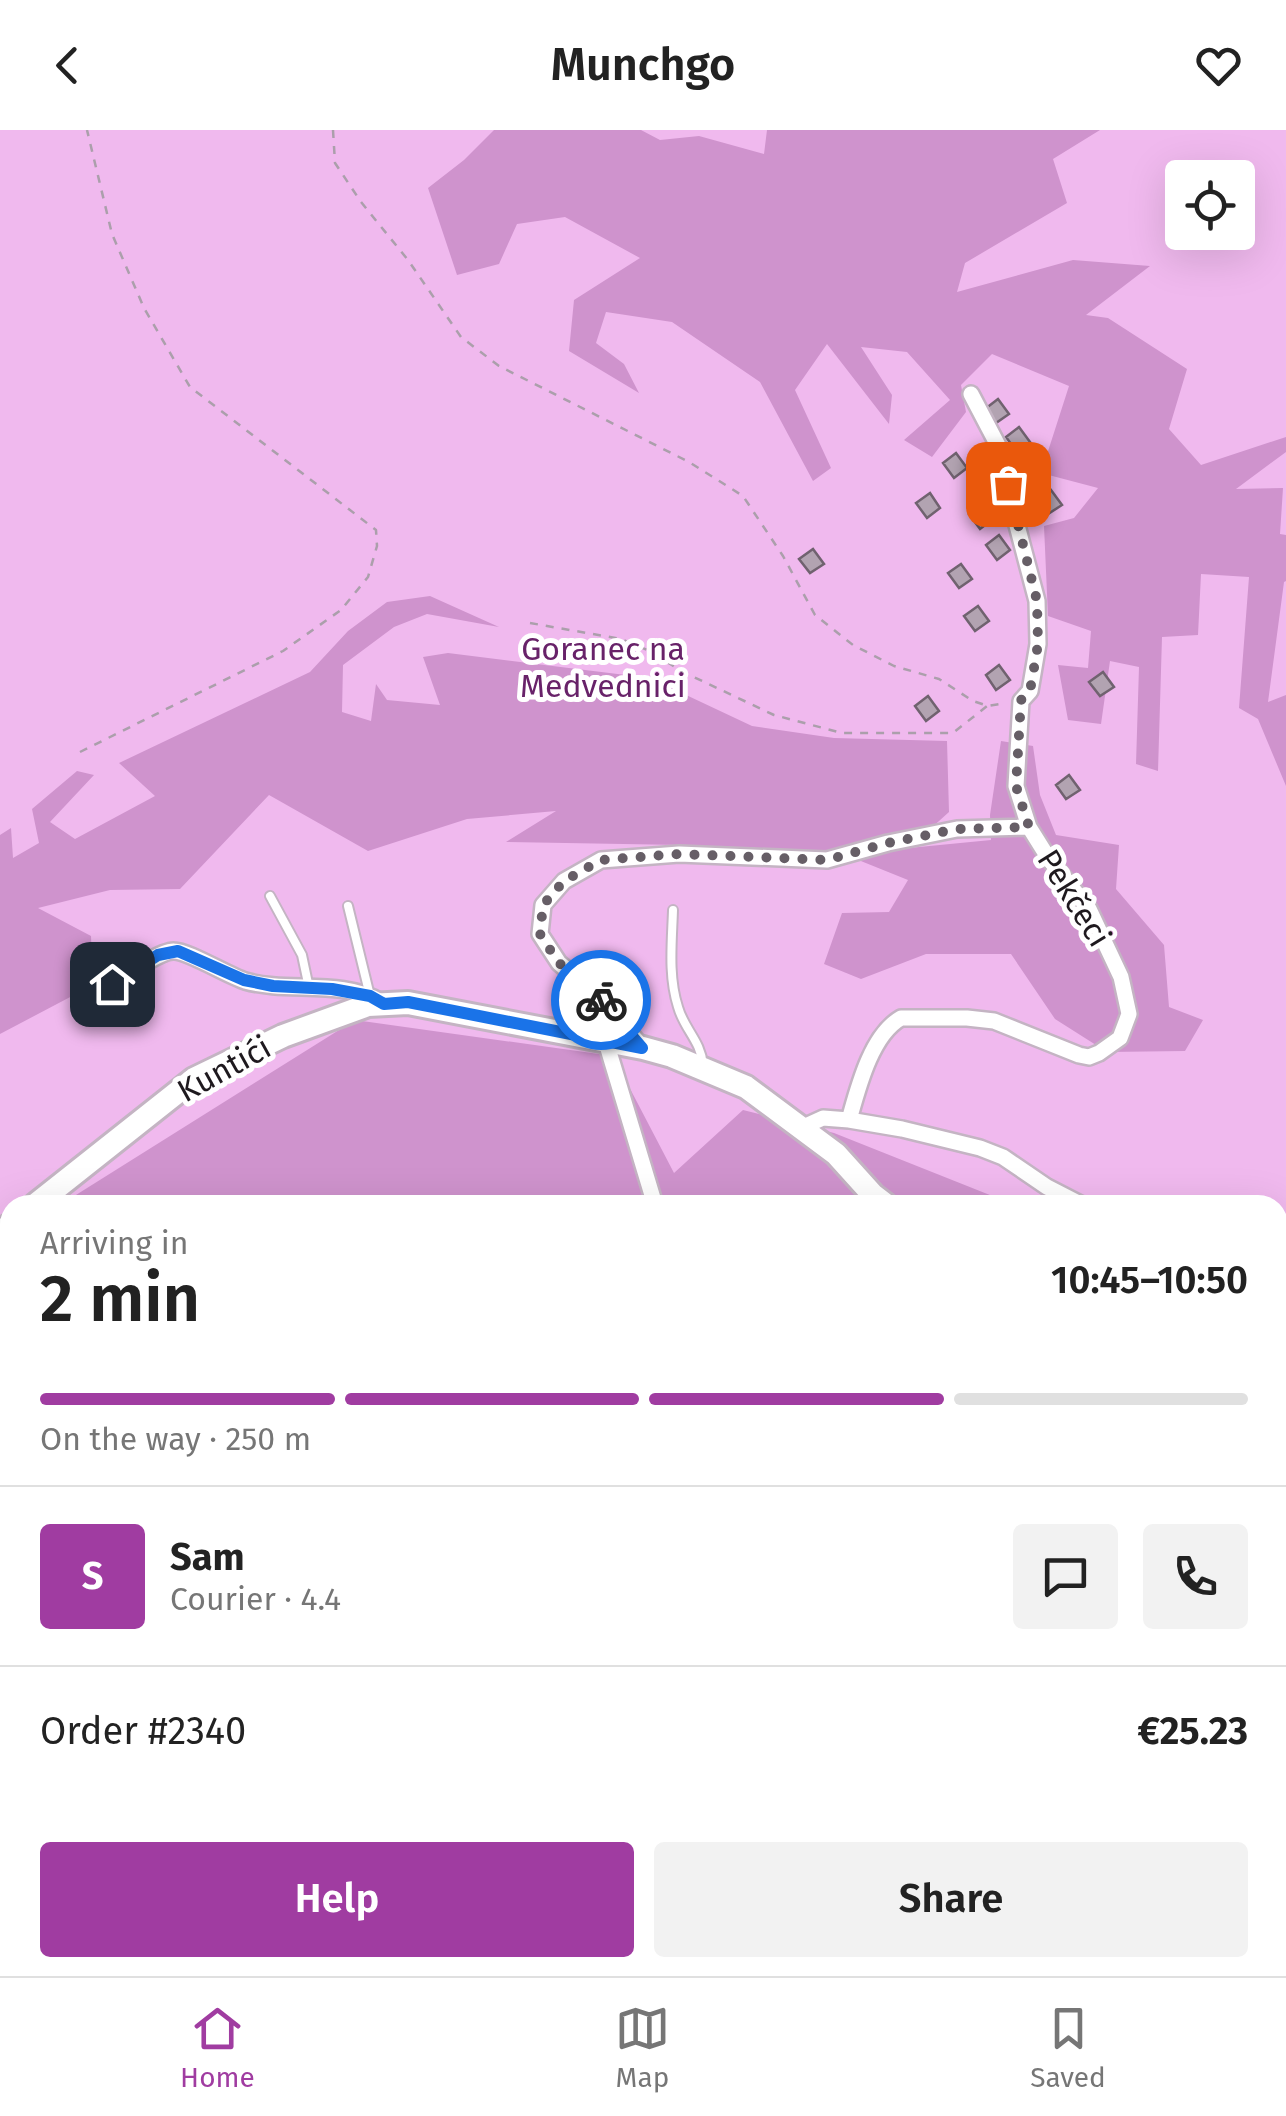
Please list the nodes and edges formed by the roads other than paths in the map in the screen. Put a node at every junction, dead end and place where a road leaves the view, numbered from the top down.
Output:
1 (971, 394) dead end
2 (1029, 827) junction
3 (270, 896) dead end
4 (348, 906) dead end
5 (672, 910) dead end
6 (309, 988) junction
7 (88, 999) dead end
8 (378, 1000) junction
9 (606, 1042) junction
10 (642, 1048) junction
11 (704, 1069) junction
12 (849, 1120) junction
13 (801, 1128) junction
14 (48, 1195) edge
15 (652, 1195) edge
16 (873, 1195) edge
17 (1063, 1195) edge

1 - 2 street
2 - 10 street
2 - 12 street, Pekčeci
3 - 6 lane
4 - 8 lane
5 - 11 lane
6 - 7 street, Kuntići
6 - 8 street, Kuntići
8 - 9 street, Kuntići
8 - 14 street, Kuntići
9 - 10 street, Kuntići
9 - 15 street
10 - 11 street, Kuntići
11 - 13 street, Kuntići
12 - 13 street
12 - 17 street
13 - 16 street, Kuntići

